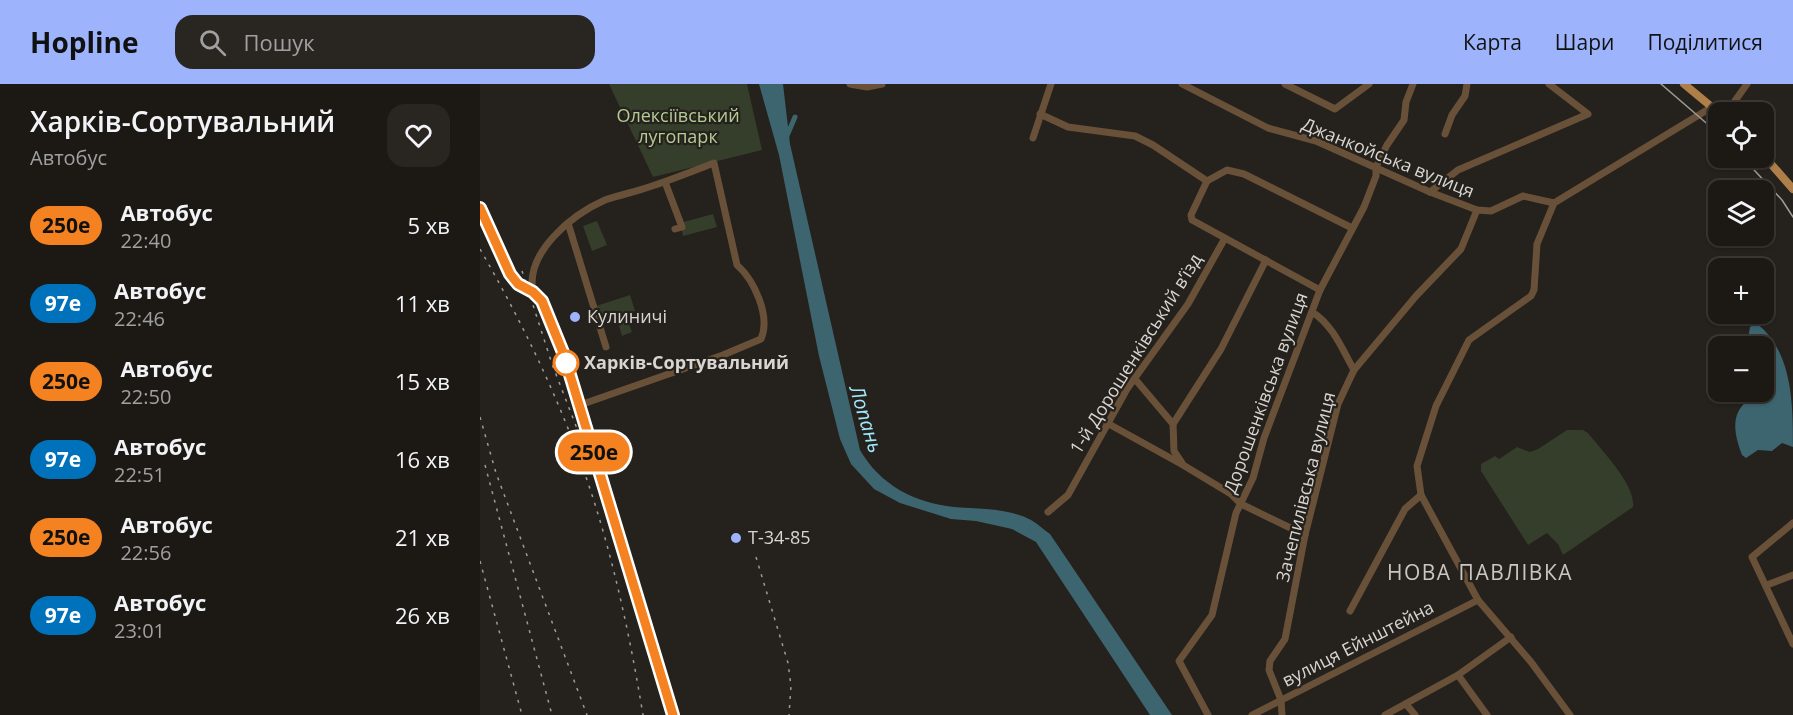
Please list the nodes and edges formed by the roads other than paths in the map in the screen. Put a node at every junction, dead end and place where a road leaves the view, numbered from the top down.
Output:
1 (850, 84) edge
2 (882, 84) edge
3 (1182, 84) edge
4 (1286, 84) edge
5 (1369, 84) edge
6 (1413, 84) edge
7 (1467, 84) edge
8 (1549, 84) edge
9 (1684, 84) edge
10 (1747, 84) edge
11 (1049, 85) edge
12 (1734, 102) edge
13 (1708, 104) edge
14 (1040, 114) junction
15 (1708, 114) edge
16 (1445, 134) dead end
17 (1033, 138) dead end
18 (1376, 167) junction
19 (1774, 167) edge
20 (1207, 181) junction
21 (665, 182) junction
22 (1793, 189) edge
23 (1430, 192) junction
24 (1554, 203) junction
25 (480, 208) edge
26 (1477, 210) junction
27 (568, 223) junction
28 (1352, 228) junction
29 (675, 229) dead end
30 (1225, 238) junction
31 (1266, 260) junction
32 (1320, 290) junction
33 (533, 292) junction
34 (1311, 312) junction
35 (606, 347) dead end
36 (1354, 370) junction
37 (1135, 379) junction
38 (580, 405) junction
39 (1107, 423) junction
40 (1173, 424) junction
41 (1183, 465) junction
42 (1421, 495) junction
43 (1241, 504) junction
44 (1048, 512) dead end
45 (1793, 523) edge
46 (1305, 535) junction
47 (1793, 575) edge
48 (1767, 585) junction
49 (1478, 600) junction
50 (1350, 611) dead end
51 (1511, 637) junction
52 (1793, 644) edge
53 (1458, 675) junction
54 (1281, 700) junction
55 (1406, 704) junction
56 (673, 715) edge
57 (1208, 715) edge
58 (1252, 715) edge
59 (1282, 715) edge
60 (1385, 715) edge
61 (1415, 715) edge
62 (1487, 715) edge
63 (1570, 715) edge

1 - 2 street
3 - 18 street, Джанкойська вулиця
4 - 5 street
6 - 18 street, Дорошенківська вулиця
7 - 16 street
8 - 23 street
9 - 13 main road
10 - 12 street
11 - 14 street
14 - 17 street
14 - 20 street
15 - 24 street
18 - 23 street, Джанкойська вулиця
18 - 28 street, Дорошенківська вулиця
19 - 22 main road
20 - 28 street
20 - 30 street
21 - 27 street
21 - 29 street
21 - 38 street
23 - 26 street, Джанкойська вулиця
24 - 26 street, Джанкойська вулиця
24 - 42 street
25 - 33 street
26 - 36 street, Зачепилівська вулиця
27 - 33 street
27 - 35 street
28 - 32 street, Дорошенківська вулиця
30 - 31 street
30 - 37 street, 1-й Дорошенківський в’їзд
31 - 32 street
31 - 40 street
32 - 34 street, Дорошенківська вулиця
33 - 38 street
34 - 36 street
34 - 43 street, Дорошенківська вулиця
36 - 46 street, Зачепилівська вулиця
37 - 39 street, 1-й Дорошенківський в’їзд
37 - 40 street
38 - 56 street
39 - 41 street
39 - 44 street, 1-й Дорошенківський в’їзд
40 - 41 street
41 - 43 street
42 - 49 street
42 - 50 street
43 - 46 street
43 - 57 street, Дорошенківська вулиця
45 - 48 street
46 - 54 street, Зачепилівська вулиця
47 - 48 street
48 - 52 street
49 - 51 street
49 - 54 street, вулиця Ейнштейна
51 - 53 street
51 - 63 street
53 - 55 street
53 - 62 street
54 - 58 street, вулиця Ейнштейна
54 - 59 street
55 - 60 street
55 - 61 street

